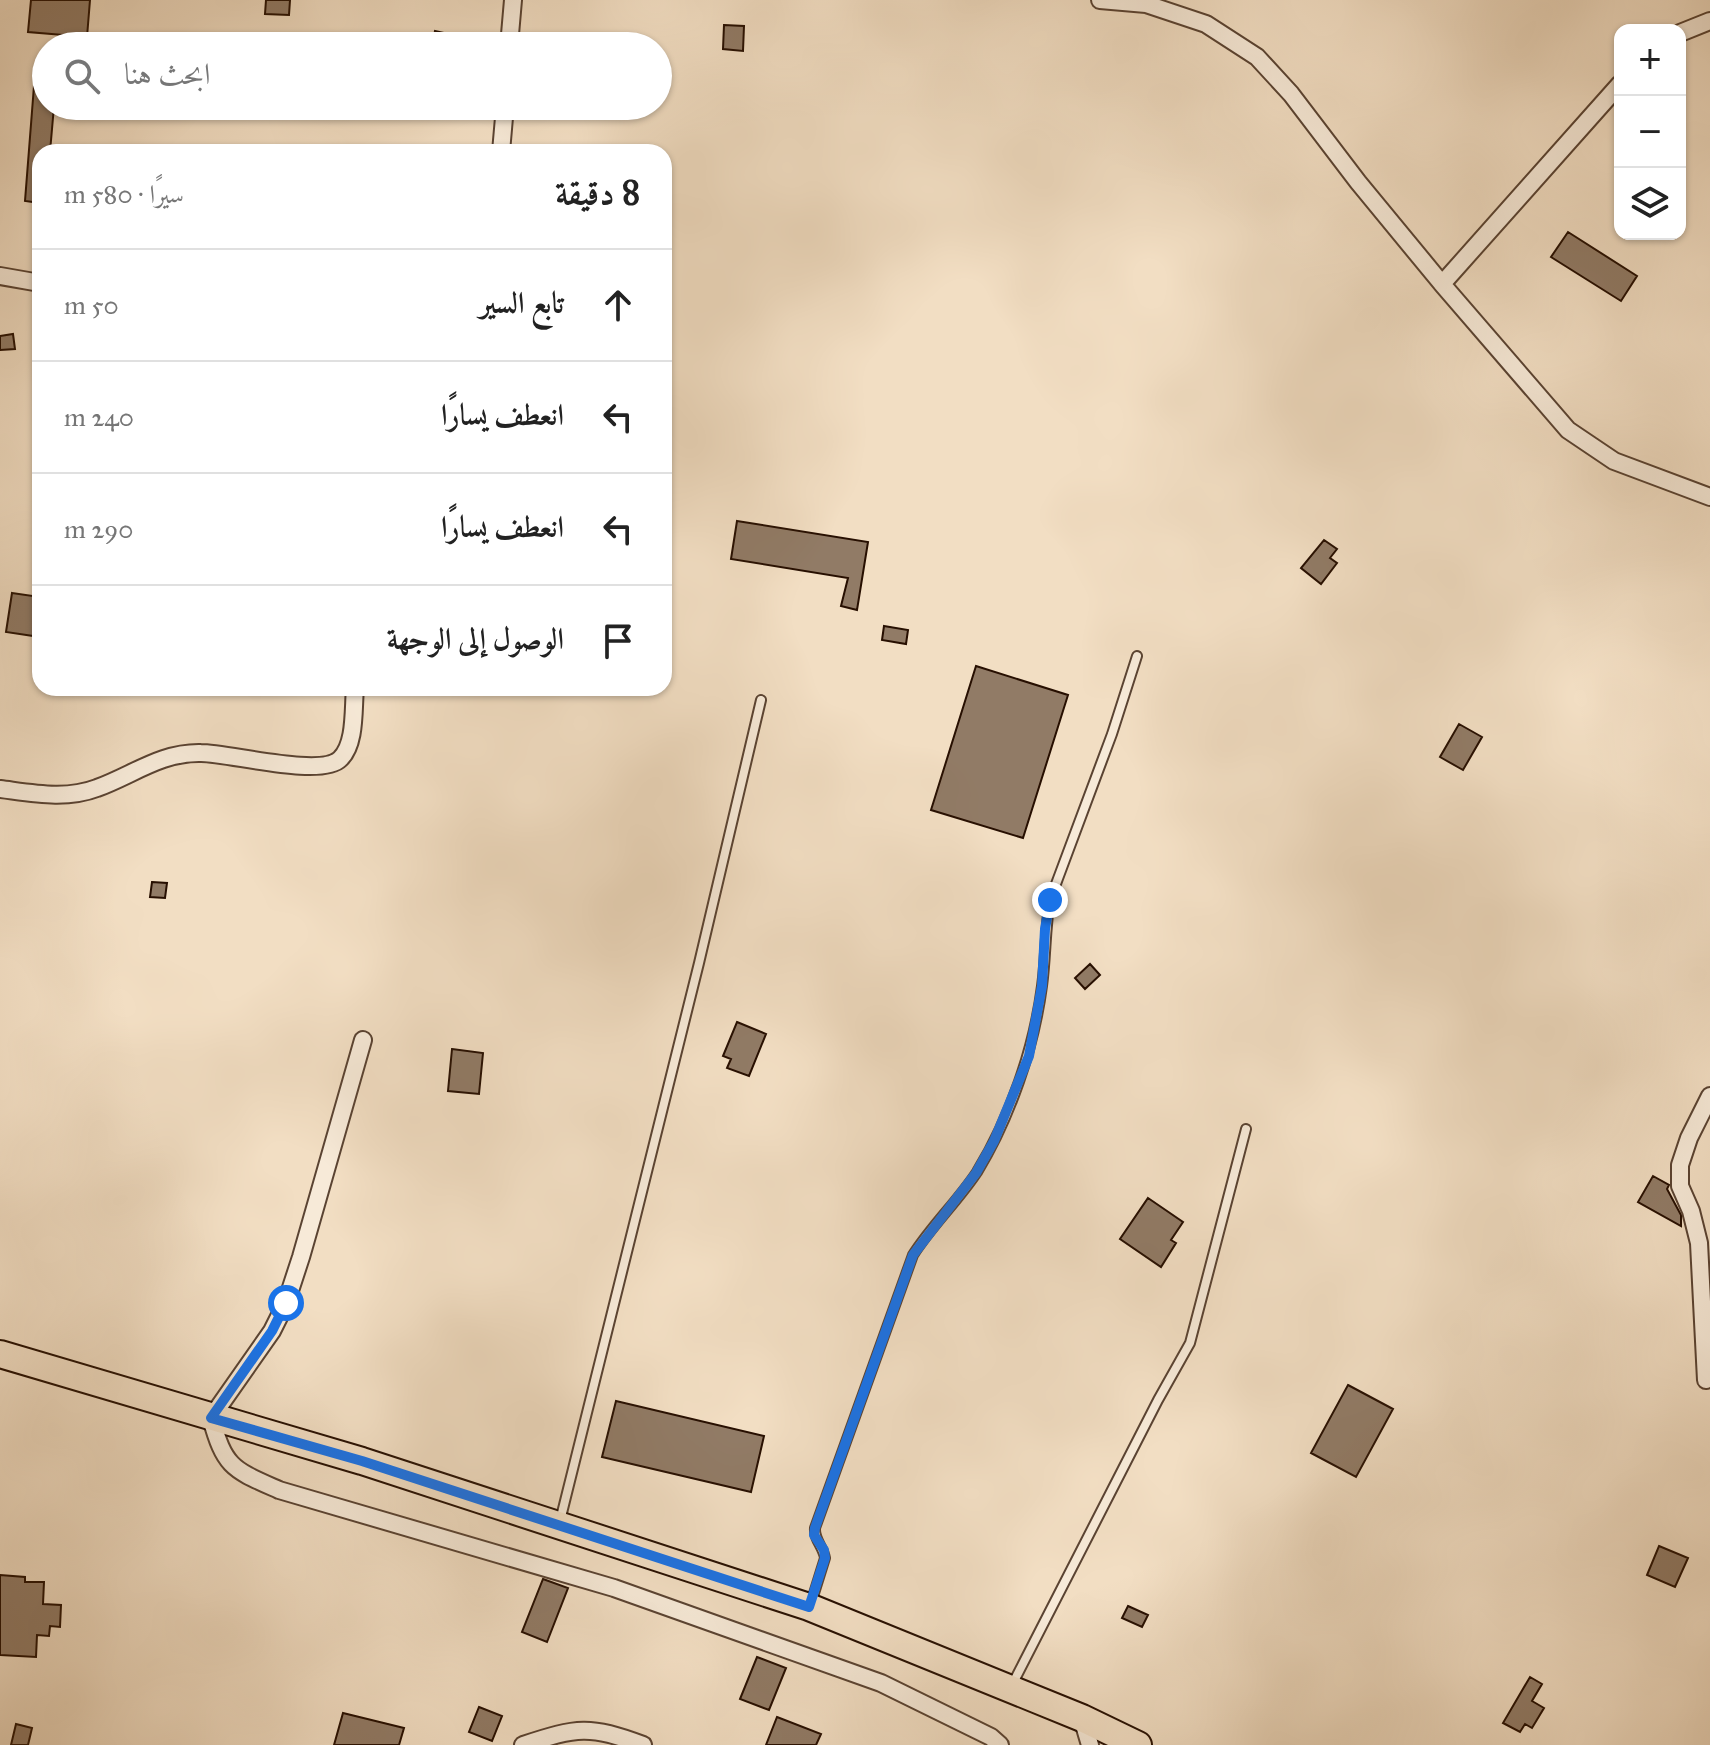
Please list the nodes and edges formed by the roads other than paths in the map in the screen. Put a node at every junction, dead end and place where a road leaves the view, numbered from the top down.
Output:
1 (513, 0) edge
2 (1100, 0) edge
3 (1710, 21) edge
4 (1686, 31) edge
5 (510, 32) edge
6 (1614, 90) edge
7 (504, 120) edge
8 (502, 144) edge
9 (0, 276) edge
10 (32, 282) edge
11 (1442, 284) junction
12 (1710, 497) edge
13 (1137, 656) dead end
14 (354, 696) edge
15 (761, 700) dead end
16 (0, 789) edge
17 (363, 1040) dead end
18 (1710, 1096) edge
19 (1246, 1129) dead end
20 (4, 1356) edge
21 (1706, 1380) dead end
22 (211, 1418) junction
23 (559, 1526) junction
24 (809, 1607) junction
25 (1010, 1689) junction
26 (1082, 1718) junction
27 (523, 1745) edge
28 (643, 1745) edge
29 (1000, 1745) edge
30 (1090, 1745) edge
31 (1138, 1745) edge

1 - 5 street
2 - 11 street
3 - 4 street
6 - 11 street
7 - 8 street
9 - 10 street
11 - 12 street
13 - 24 lane
14 - 16 street
15 - 23 lane
17 - 22 street
18 - 21 street
19 - 25 lane
20 - 22 main road
22 - 23 main road
22 - 29 street
23 - 24 main road
24 - 25 main road
25 - 26 main road
26 - 30 street
26 - 31 main road
27 - 28 street

